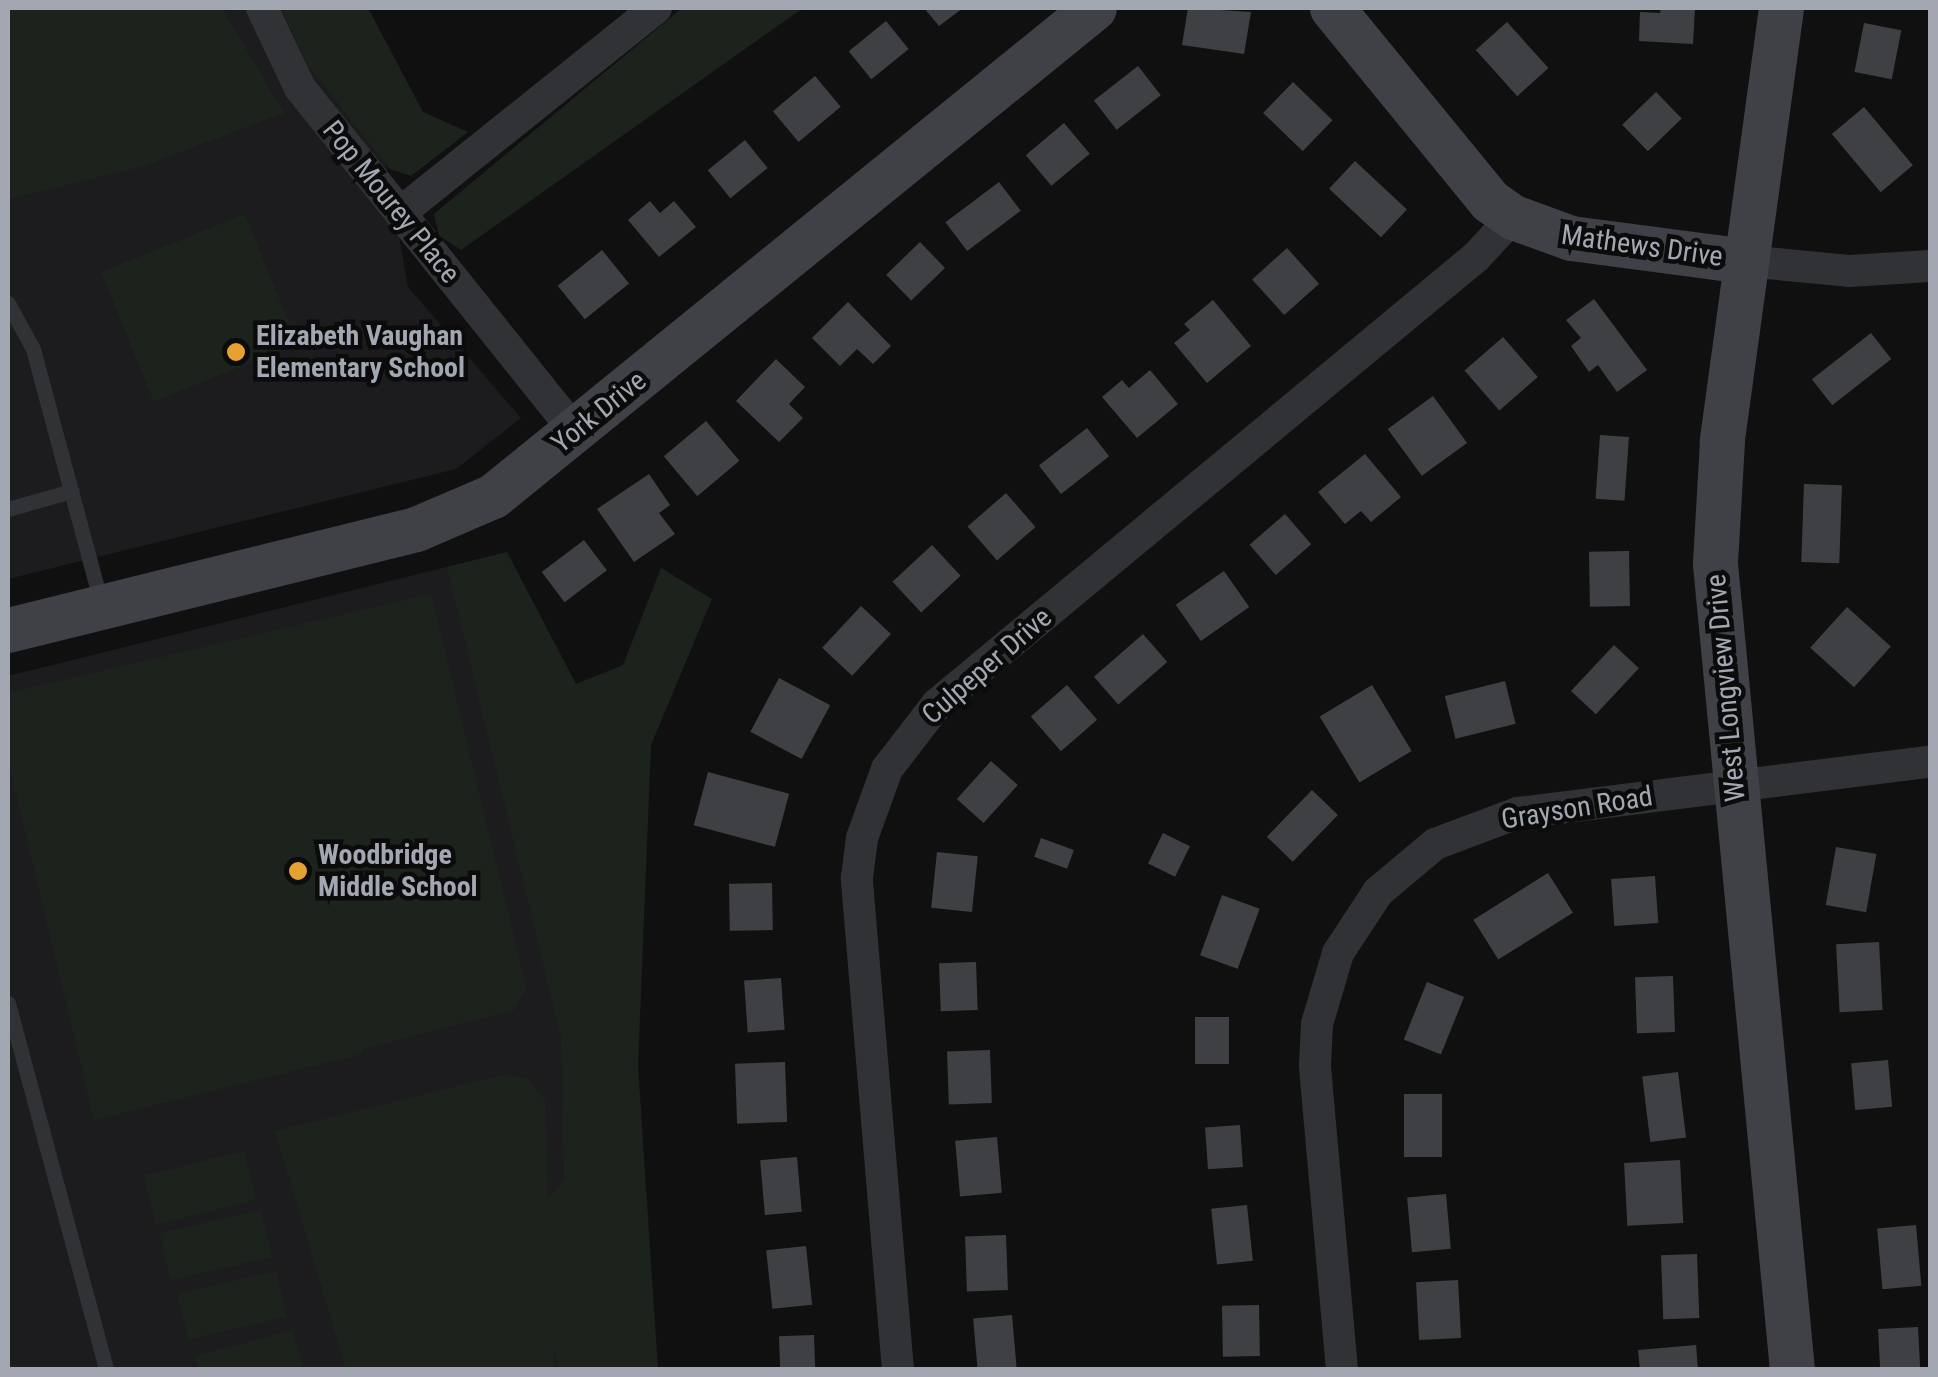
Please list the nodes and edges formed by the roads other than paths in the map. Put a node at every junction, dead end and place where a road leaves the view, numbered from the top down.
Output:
1 (262, 8) edge
2 (656, 8) edge
3 (1094, 8) edge
4 (1332, 8) edge
5 (1780, 8) edge
6 (400, 214) junction
7 (1513, 217) junction
8 (1746, 260) junction
9 (1930, 266) edge
10 (8, 304) edge
11 (575, 431) junction
12 (70, 491) junction
13 (8, 509) edge
14 (102, 607) junction
15 (8, 630) edge
16 (1930, 762) edge
17 (1734, 786) junction
18 (8, 1003) edge
19 (106, 1370) edge
20 (898, 1370) edge
21 (1342, 1370) edge
22 (1792, 1370) edge

1 - 6 street, Pop Mourey Place
2 - 6 street
3 - 11 street, York Drive
4 - 7 street, Mathews Drive
5 - 8 street, West Longview Drive
6 - 11 street, Pop Mourey Place
7 - 8 street, Mathews Drive
7 - 20 street, Culpeper Drive
8 - 9 street, Mathews Drive
8 - 17 street, West Longview Drive
10 - 12 lane
11 - 14 street, York Drive
12 - 13 lane
12 - 14 lane
14 - 15 street, York Drive
16 - 17 street, Grayson Road
17 - 21 street, Grayson Road
17 - 22 street, West Longview Drive
18 - 19 lane

